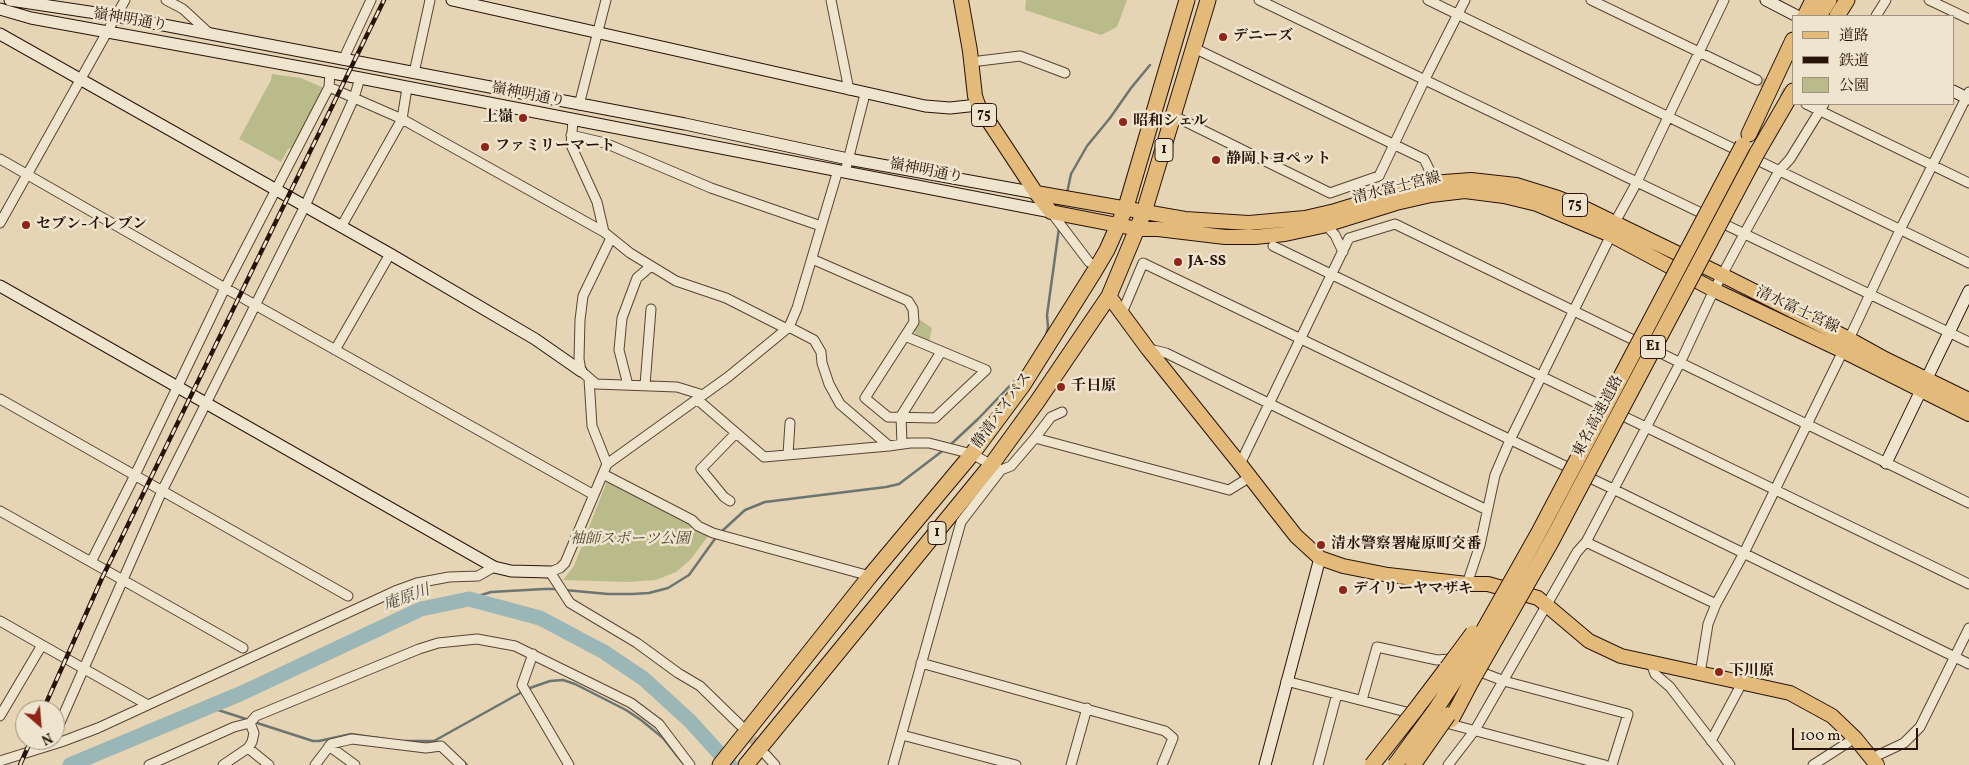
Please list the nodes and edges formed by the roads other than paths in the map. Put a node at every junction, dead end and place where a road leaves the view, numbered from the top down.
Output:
1 (10, 0) edge
2 (125, 0) edge
3 (166, 0) edge
4 (371, 0) edge
5 (430, 0) edge
6 (452, 0) edge
7 (606, 0) edge
8 (831, 0) edge
9 (961, 0) edge
10 (1186, 0) edge
11 (1208, 0) edge
12 (1259, 0) edge
13 (1428, 0) edge
14 (1465, 0) edge
15 (1592, 0) edge
16 (1724, 0) edge
17 (1766, 0) edge
18 (1814, 0) edge
19 (1829, 0) edge
20 (1847, 0) edge
21 (1886, 0) edge
22 (1929, 0) edge
23 (29, 1) edge
24 (1781, 3) edge
25 (0, 9) edge
26 (0, 13) edge
27 (1458, 14) junction
28 (1800, 15) edge
29 (1820, 15) edge
30 (1838, 15) edge
31 (1877, 15) edge
32 (116, 16) junction
33 (31, 18) junction
34 (1969, 19) edge
35 (106, 32) junction
36 (598, 33) junction
37 (0, 34) edge
38 (210, 34) junction
39 (1792, 42) edge
40 (1194, 48) junction
41 (1699, 52) junction
42 (343, 60) junction
43 (971, 62) junction
44 (1792, 63) edge
45 (330, 73) junction
46 (414, 73) junction
47 (1065, 73) dead end
48 (360, 78) junction
49 (80, 79) junction
50 (1424, 79) junction
51 (1757, 80) tunnel mouth
52 (329, 87) junction
53 (407, 88) junction
54 (849, 90) junction
55 (1954, 91) edge
56 (1792, 92) edge
57 (865, 94) junction
58 (1968, 96) edge
59 (354, 98) junction
60 (579, 105) junction
61 (978, 105) junction
62 (1822, 107) edge
63 (1174, 116) junction
64 (1668, 117) junction
65 (402, 119) junction
66 (572, 120) junction
67 (571, 135) junction
68 (1393, 144) junction
69 (1750, 144) junction
70 (0, 159) edge
71 (848, 159) junction
72 (1933, 165) junction
73 (841, 171) junction
74 (1779, 171) junction
75 (27, 174) junction
76 (1637, 182) junction
77 (1436, 183) junction
78 (1969, 183) edge
79 (276, 189) junction
80 (1036, 193) junction
81 (305, 206) junction
82 (1126, 207) junction
83 (1051, 212) junction
84 (1144, 212) junction
85 (0, 223) edge
86 (1117, 225) junction
87 (1326, 225) junction
88 (821, 226) junction
89 (341, 227) junction
90 (1138, 228) junction
91 (1612, 230) junction
92 (1900, 230) junction
93 (1744, 234) junction
94 (607, 235) junction
95 (1273, 246) dead end
96 (1343, 252) junction
97 (390, 254) junction
98 (812, 259) junction
99 (1088, 262) dead end
100 (1969, 263) edge
101 (651, 266) junction
102 (1332, 273) junction
103 (1722, 275) junction
104 (0, 286) edge
105 (225, 288) junction
106 (1714, 290) junction
107 (1969, 291) edge
108 (1870, 294) junction
109 (1109, 296) junction
110 (256, 304) junction
111 (651, 309) dead end
112 (1573, 312) junction
113 (1122, 313) junction
114 (788, 328) junction
115 (1949, 332) junction
116 (906, 336) junction
117 (1300, 339) junction
118 (1969, 342) edge
119 (1846, 345) junction
120 (1148, 349) junction
121 (335, 350) junction
122 (941, 352) junction
123 (1680, 362) junction
124 (585, 375) junction
125 (1541, 376) junction
126 (628, 385) junction
127 (645, 385) junction
128 (1924, 385) junction
129 (178, 387) junction
130 (700, 397) junction
131 (0, 399) edge
132 (1969, 400) edge
133 (206, 403) junction
134 (1269, 405) junction
135 (1062, 412) dead end
136 (1969, 414) edge
137 (901, 416) junction
138 (790, 423) dead end
139 (1807, 425) junction
140 (1646, 426) junction
141 (736, 433) junction
142 (1034, 438) junction
143 (1510, 440) junction
144 (902, 444) junction
145 (889, 446) junction
146 (788, 454) junction
147 (972, 454) junction
148 (1886, 463) junction
149 (608, 464) junction
150 (1240, 464) junction
151 (997, 467) junction
152 (603, 474) junction
153 (135, 475) junction
154 (1250, 477) junction
155 (1613, 489) junction
156 (1776, 489) junction
157 (162, 491) junction
158 (594, 495) junction
159 (730, 501) dead end
160 (1969, 503) edge
161 (1487, 510) junction
162 (0, 511) edge
163 (1586, 542) junction
164 (1744, 554) junction
165 (1320, 558) junction
166 (91, 562) junction
167 (494, 567) junction
168 (550, 572) junction
169 (870, 576) junction
170 (122, 580) junction
171 (1467, 584) junction
172 (1969, 584) edge
173 (348, 596) dead end
174 (1547, 604) junction
175 (1716, 604) junction
176 (0, 621) edge
177 (1969, 628) edge
178 (42, 645) junction
179 (243, 648) dead end
180 (533, 654) junction
181 (1954, 657) junction
182 (921, 663) junction
183 (1651, 663) junction
184 (1969, 664) edge
185 (84, 669) junction
186 (1700, 674) junction
187 (1459, 675) junction
188 (1286, 681) junction
189 (1504, 681) junction
190 (1742, 683) junction
191 (1337, 694) junction
192 (1362, 700) junction
193 (148, 705) junction
194 (1088, 708) junction
195 (65, 712) edge
196 (0, 716) edge
197 (1444, 716) junction
198 (250, 722) junction
199 (740, 725) tunnel mouth
200 (1475, 730) junction
201 (902, 735) junction
202 (1855, 738) junction
203 (65, 739) edge
204 (1711, 741) junction
205 (329, 746) junction
206 (248, 748) junction
207 (31, 750) edge
208 (766, 755) tunnel mouth
209 (0, 761) edge
210 (749, 762) edge
211 (1875, 762) edge
212 (149, 765) edge
213 (222, 765) edge
214 (269, 765) edge
215 (315, 765) edge
216 (355, 765) edge
217 (461, 765) edge
218 (569, 765) edge
219 (690, 765) edge
220 (720, 765) edge
221 (774, 765) edge
222 (893, 765) edge
223 (1016, 765) edge
224 (1071, 765) edge
225 (1162, 765) edge
226 (1265, 765) edge
227 (1318, 765) edge
228 (1372, 765) edge
229 (1395, 765) edge
230 (1413, 765) edge
231 (1425, 765) edge
232 (1448, 765) edge
233 (1606, 765) edge
234 (1612, 765) edge
235 (1730, 765) edge
236 (1813, 765) edge

1 - 23 street, 嶺神明通り
2 - 32 street
3 - 38 street
4 - 42 street
5 - 46 street
6 - 36 street
7 - 36 street
8 - 54 street
9 - 43 main road, 75
10 - 82 highway, 静清バイパス / 1
11 - 40 highway, 静清バイパス / 1
12 - 50 street
13 - 27 street
14 - 27 street
15 - 41 street
16 - 41 street
17 - 24 street
18 - 28 highway
19 - 29 highway
20 - 30 highway
21 - 31 street
22 - 34 street
23 - 32 street, 嶺神明通り
24 - 28 street
25 - 33 street, 嶺神明通り
26 - 33 street
27 - 50 street
27 - 64 street
32 - 35 street
32 - 38 street, 嶺神明通り
33 - 35 street, 嶺神明通り
35 - 45 street, 嶺神明通り
35 - 49 street
36 - 54 street
36 - 60 street
37 - 49 street
38 - 42 street, 嶺神明通り
39 - 69 highway
40 - 63 highway, 静清バイパス / 1
40 - 68 street
41 - 51 street
41 - 64 street
42 - 46 street, 嶺神明通り
43 - 47 street
43 - 61 main road, 75
44 - 69 highway, 東名高速道路 / E1
45 - 48 street, 嶺神明通り
45 - 52 street
46 - 60 street, 嶺神明通り
48 - 53 street, 嶺神明通り
48 - 59 street
49 - 75 street
49 - 79 street
50 - 68 street
50 - 76 street
52 - 59 street
52 - 79 street
53 - 65 street
53 - 66 street, 嶺神明通り
54 - 57 street
55 - 58 street
56 - 69 highway, 東名高速道路 / E1
57 - 61 street
57 - 71 street
58 - 72 street
59 - 65 street
59 - 81 street
60 - 71 street, 嶺神明通り
61 - 80 main road, 75
62 - 72 street
62 - 74 street
63 - 68 street
63 - 84 highway, 静清バイパス / 1
64 - 74 street
64 - 76 street
65 - 89 street
65 - 94 street
66 - 67 street
66 - 73 street, 嶺神明通り
67 - 88 street
67 - 94 street
68 - 77 street
69 - 187 highway, 東名高速道路 / E1, bridge
69 - 187 highway, 東名高速道路 / E1, bridge
70 - 75 street
71 - 73 street
71 - 80 street, 嶺神明通り
72 - 78 street
72 - 92 street
73 - 83 street, 嶺神明通り
73 - 88 street
74 - 92 street
74 - 93 street
75 - 85 street
75 - 105 street
76 - 91 street
76 - 93 street
77 - 84 main road, 清水富士宮線 / 75
77 - 91 main road, 清水富士宮線 / 75
79 - 81 street
79 - 105 street
80 - 82 main road, 清水富士宮線 / 75
80 - 83 main road, 75
81 - 89 street
81 - 110 street
82 - 84 main road, 清水富士宮線 / 75
82 - 86 highway, 静清バイパス / 1
83 - 86 main road, 清水富士宮線 / 75
83 - 99 street
84 - 90 highway, 静清バイパス / 1
86 - 90 main road, 清水富士宮線 / 75
86 - 147 highway, 静清バイパス / 1
87 - 90 main road, 清水富士宮線 / 75
87 - 91 main road, 清水富士宮線 / 75
87 - 96 street
88 - 98 street
89 - 97 street
90 - 109 highway, 静清バイパス / 1
91 - 103 main road, 清水富士宮線 / 75
91 - 106 main road, 清水富士宮線 / 75
91 - 112 street
92 - 100 street
92 - 108 street
93 - 103 street
93 - 108 street
94 - 101 street
94 - 124 street
95 - 102 street
96 - 102 street
96 - 112 street
97 - 121 street
97 - 124 street
98 - 114 street
98 - 116 street
101 - 114 street
101 - 126 street
102 - 117 street
102 - 125 street
103 - 106 street
103 - 119 main road, 清水富士宮線 / 75
104 - 129 street
105 - 110 street
105 - 129 street
106 - 119 main road, 清水富士宮線 / 75
106 - 123 street
107 - 115 street
108 - 115 street
108 - 119 street
109 - 113 main road
109 - 151 highway, 静清バイパス / 1
110 - 121 street
110 - 133 street
111 - 127 street
112 - 123 street
112 - 125 street
113 - 117 street
113 - 120 main road
114 - 130 street
114 - 145 street
115 - 118 street
115 - 128 street
116 - 122 street
116 - 137 street
117 - 134 street
117 - 143 street
119 - 128 main road, 清水富士宮線 / 75
119 - 139 street
120 - 134 street
120 - 150 main road
121 - 158 street
122 - 137 street
122 - 137 street
123 - 139 street
123 - 140 street
124 - 126 street
124 - 149 street
125 - 140 street
125 - 143 street
126 - 127 street
127 - 130 street
128 - 132 main road, 清水富士宮線 / 75
128 - 136 main road, 清水富士宮線 / 75
128 - 148 street
129 - 133 street
129 - 153 street
130 - 141 street
130 - 149 street
131 - 153 street
133 - 157 street
133 - 167 street
134 - 150 street
134 - 161 street
135 - 142 street
137 - 144 street
138 - 146 street
139 - 148 street
139 - 156 street
140 - 155 street
140 - 156 street
141 - 146 street
141 - 159 street
142 - 151 street
142 - 154 street
143 - 155 street
143 - 161 street
144 - 145 street
144 - 147 street
145 - 146 street
147 - 151 street
147 - 169 highway, 静清バイパス / 1
148 - 160 street
149 - 152 street
150 - 154 main road
151 - 182 street
151 - 210 highway, 静清バイパス / 1
152 - 158 street
152 - 169 street
153 - 157 street
153 - 166 street
154 - 165 main road
155 - 163 street
155 - 164 street
156 - 164 street
156 - 172 street
157 - 170 street
157 - 173 street
158 - 168 street
161 - 171 street
162 - 166 street
163 - 174 street
163 - 175 street
164 - 175 street
164 - 181 street
165 - 171 main road
165 - 188 street
166 - 170 street
167 - 168 street
167 - 193 street
168 - 199 street
169 - 220 highway, 静清バイパス / 1
170 - 179 street
170 - 185 street
171 - 174 main road
174 - 183 main road
174 - 189 street
175 - 186 street
176 - 178 street
177 - 181 street
178 - 185 street
178 - 196 street
180 - 198 street
180 - 218 street
180 - 219 street
181 - 184 street
181 - 211 street
182 - 194 street
182 - 201 street
183 - 186 main road
183 - 204 street
185 - 193 street
185 - 195 street
186 - 190 main road
187 - 197 highway, 東名高速道路 / E1
187 - 228 highway, bridge
188 - 191 street
188 - 226 street
189 - 192 street
189 - 200 street
189 - 234 street
190 - 202 main road
190 - 204 street
191 - 192 street
191 - 227 street
192 - 200 street
193 - 203 street
194 - 224 street
194 - 225 street
197 - 229 highway, 東名高速道路 / E1, bridge
197 - 230 highway, 東名高速道路 / E1, bridge
197 - 231 highway
198 - 206 street
198 - 212 street
200 - 232 street
200 - 233 street
201 - 222 street
201 - 223 street
202 - 211 main road
202 - 236 street
204 - 235 street
205 - 215 street
205 - 216 street
205 - 217 street
206 - 213 street
206 - 214 street
207 - 209 street
208 - 221 street

